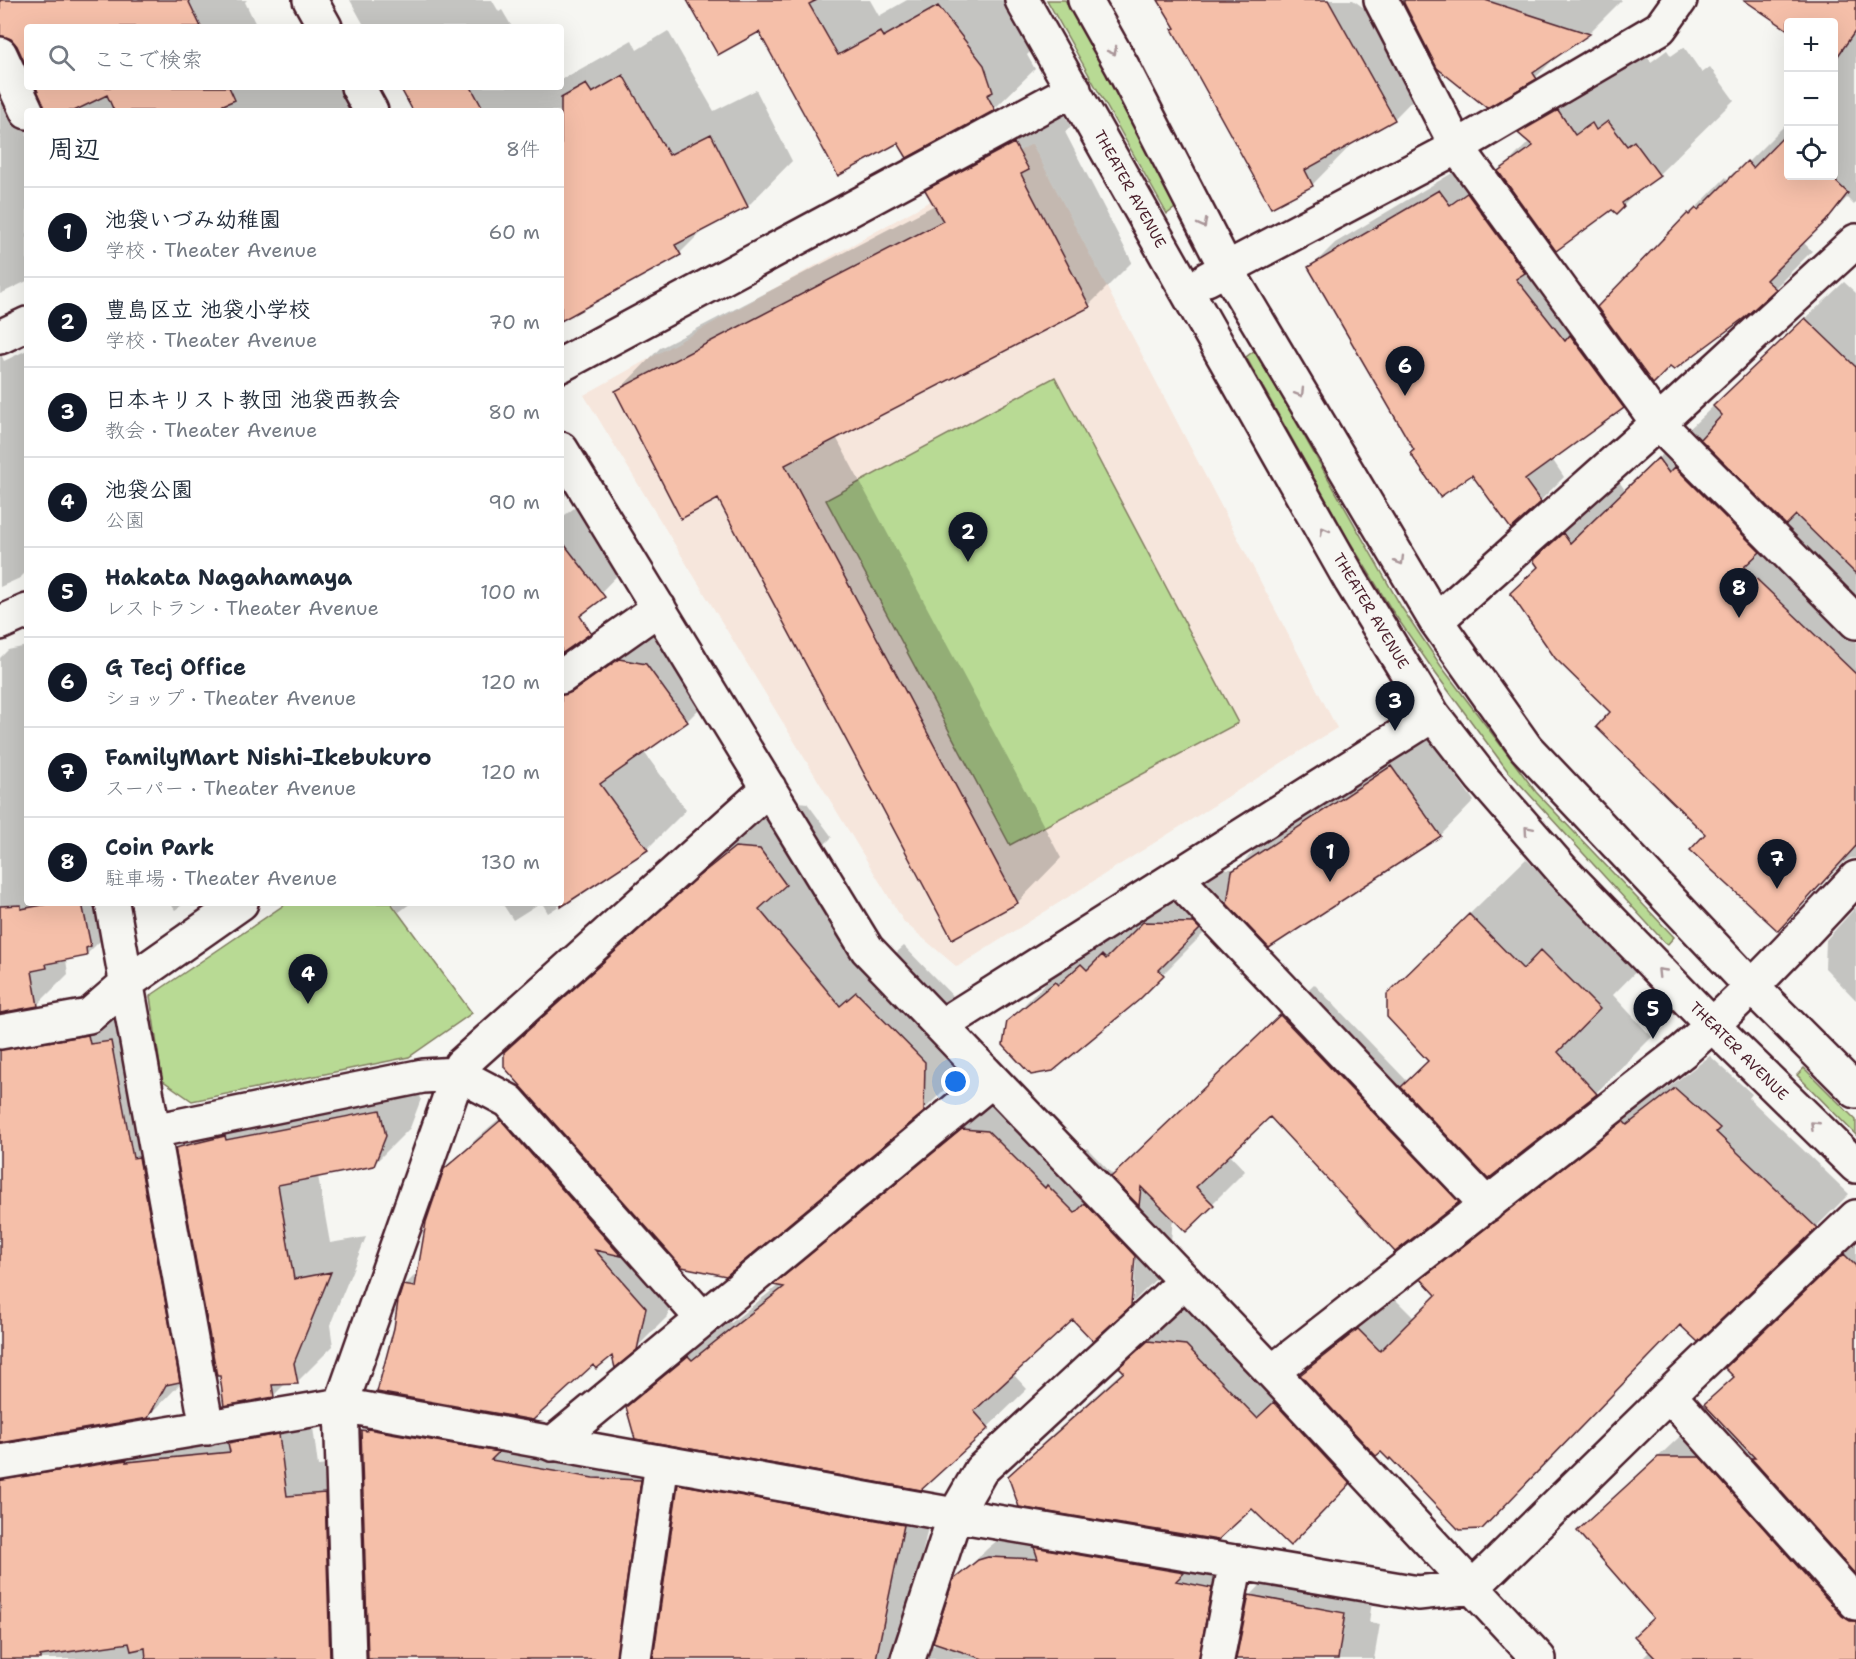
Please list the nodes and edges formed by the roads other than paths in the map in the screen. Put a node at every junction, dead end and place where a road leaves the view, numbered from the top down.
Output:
1 (310, 0) edge
2 (1022, 0) edge
3 (1084, 0) edge
4 (1381, 0) edge
5 (1680, 0) edge
6 (323, 24) edge
7 (0, 54) edge
8 (1074, 88) junction
9 (360, 90) edge
10 (25, 108) edge
11 (369, 108) edge
12 (1457, 147) junction
13 (1854, 248) edge
14 (1226, 268) junction
15 (1188, 291) junction
16 (24, 325) edge
17 (0, 337) edge
18 (564, 363) edge
19 (1658, 423) junction
20 (564, 454) edge
21 (659, 608) junction
22 (24, 612) edge
23 (1436, 621) junction
24 (1856, 622) edge
25 (0, 623) edge
26 (564, 675) edge
27 (1433, 715) junction
28 (769, 788) junction
29 (1176, 877) junction
30 (1856, 878) edge
31 (113, 906) edge
32 (237, 906) edge
33 (127, 983) junction
34 (1752, 987) junction
35 (941, 1026) junction
36 (1713, 1026) junction
37 (0, 1032) edge
38 (458, 1074) junction
39 (993, 1080) junction
40 (1856, 1091) edge
41 (153, 1131) junction
42 (1856, 1166) edge
43 (1486, 1205) junction
44 (1856, 1216) edge
45 (1185, 1281) junction
46 (703, 1319) junction
47 (1272, 1372) junction
48 (1669, 1395) junction
49 (341, 1405) junction
50 (207, 1428) junction
51 (552, 1443) junction
52 (0, 1462) edge
53 (662, 1463) junction
54 (955, 1515) junction
55 (1236, 1562) junction
56 (1473, 1587) junction
57 (1856, 1603) edge
58 (348, 1659) edge
59 (634, 1659) edge
60 (908, 1659) edge
61 (1218, 1659) edge
62 (1539, 1659) edge

1 - 6 street
2 - 8 street, THEATER AVENUE
3 -> 14 street
4 - 12 street
5 - 12 street
7 - 10 street
8 - 15 street, THEATER AVENUE
8 - 18 street
9 - 11 street
12 - 14 street
12 - 19 street
13 - 19 street
14 - 15 street
14 -> 23 street
27 -> 15 street, THEATER AVENUE
16 - 17 street
19 - 23 street
19 - 24 street
20 - 21 street
21 - 26 street
21 - 28 street
22 - 25 street
23 - 34 street
27 - 29 street
36 -> 27 street, THEATER AVENUE
28 - 35 street
28 - 38 street
29 - 35 street
29 - 43 street
30 - 34 street
31 - 33 street
32 - 33 street
33 - 37 street
33 - 41 street
34 - 36 street
34 - 40 street
35 - 39 street
42 -> 36 street, THEATER AVENUE
36 - 43 street
38 - 41 street
38 - 46 street
38 - 49 street
39 - 45 street
39 - 46 street
41 - 50 street
43 - 47 street
44 - 48 street
45 - 47 street
45 - 54 street
46 - 51 street
47 - 56 street
48 - 56 street
48 - 57 street
49 - 50 street
49 - 51 street
49 - 58 street
50 - 52 street
51 - 53 street
53 - 54 street
53 - 59 street
54 - 55 street
54 - 60 street
55 - 56 street
55 - 61 street
56 - 62 street

